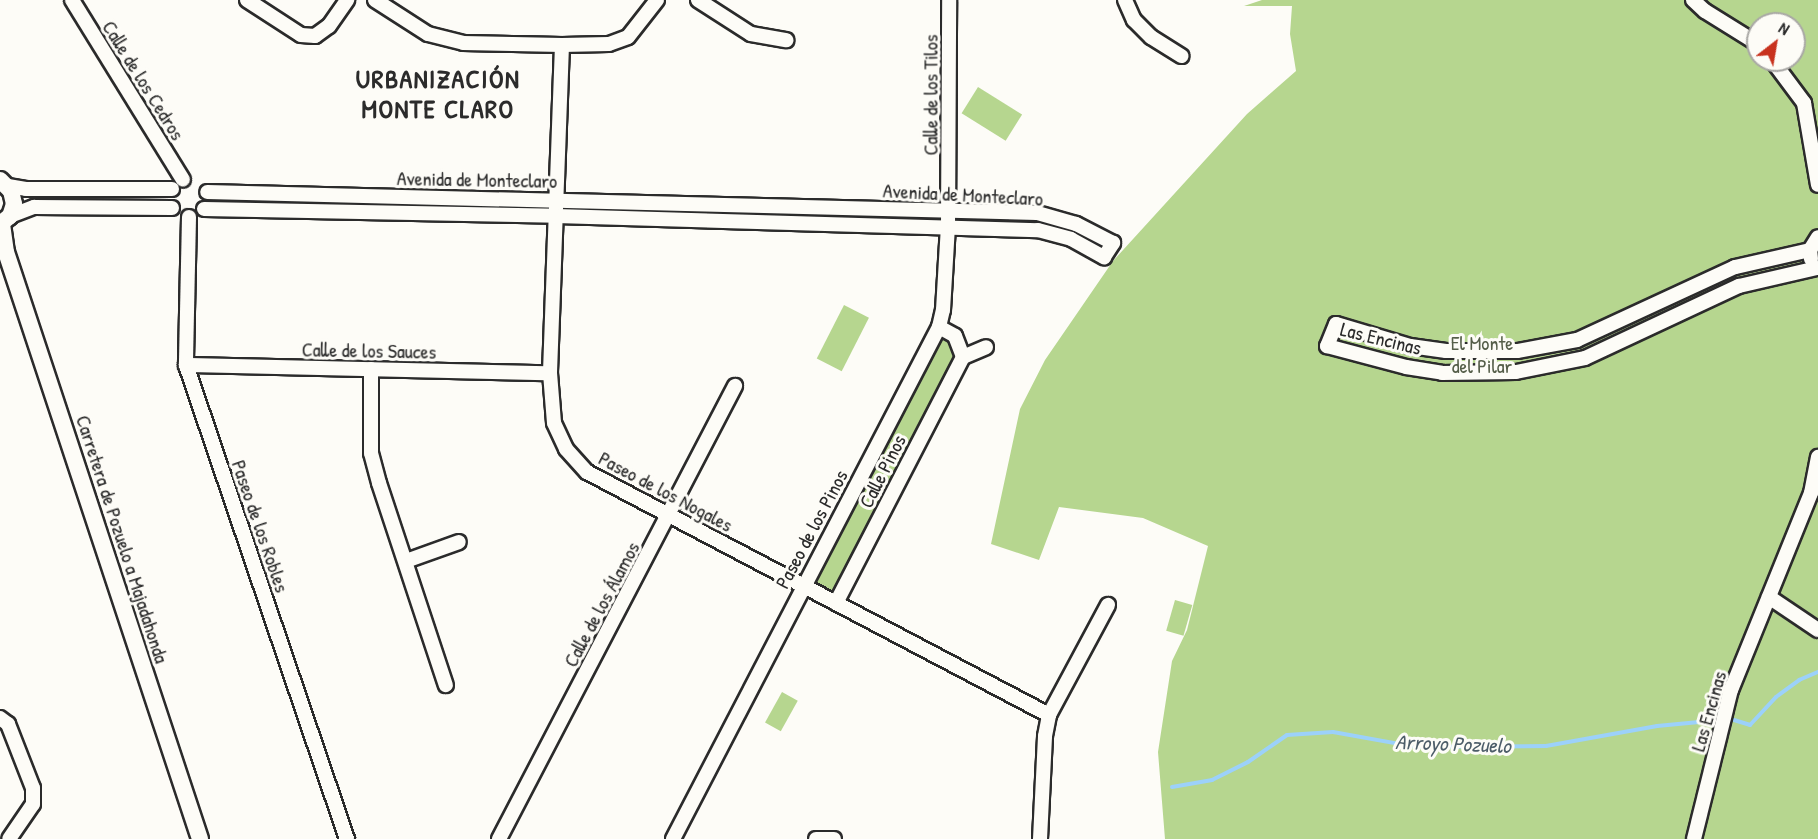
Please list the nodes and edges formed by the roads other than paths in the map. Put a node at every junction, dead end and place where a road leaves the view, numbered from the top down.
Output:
1 (72, 0) edge
2 (247, 0) edge
3 (347, 0) edge
4 (375, 0) edge
5 (657, 0) edge
6 (698, 0) edge
7 (949, 0) edge
8 (1125, 0) edge
9 (1693, 0) edge
10 (1746, 37) edge
11 (786, 40) dead end
12 (562, 45) junction
13 (1181, 56) dead end
14 (1781, 72) edge
15 (183, 180) junction
16 (4, 183) edge
17 (1818, 184) edge
18 (171, 189) junction
19 (207, 192) junction
20 (557, 201) junction
21 (172, 208) junction
22 (204, 209) junction
23 (949, 211) junction
24 (556, 216) junction
25 (189, 217) junction
26 (4, 221) edge
27 (948, 226) junction
28 (1818, 237) edge
29 (3, 249) edge
30 (1810, 250) junction
31 (1817, 269) edge
32 (939, 327) junction
33 (986, 347) dead end
34 (963, 357) junction
35 (186, 365) junction
36 (371, 369) junction
37 (550, 373) junction
38 (735, 386) dead end
39 (1818, 457) edge
40 (669, 516) junction
41 (459, 542) dead end
42 (406, 561) junction
43 (803, 586) junction
44 (1769, 597) junction
45 (836, 603) junction
46 (1108, 605) dead end
47 (1818, 630) edge
48 (446, 685) dead end
49 (1049, 715) junction
50 (0, 718) edge
51 (182, 787) junction
52 (9, 839) edge
53 (192, 839) edge
54 (202, 839) edge
55 (347, 839) edge
56 (499, 839) edge
57 (673, 839) edge
58 (816, 839) edge
59 (832, 839) edge
60 (1040, 839) edge
61 (1694, 839) edge

1 - 15 street, Calle de los Cedros
2 - 3 street
4 - 12 street
5 - 12 street
6 - 11 street
7 - 23 street, Calle de los Tilos
8 - 13 street
9 - 10 street
12 - 20 street, Paseo de los Nogales
14 - 17 street
15 - 18 street
15 - 19 street
16 - 18 street
16 - 26 street, Carretera de Pozuelo a Majadahonda
18 - 21 street
19 - 20 street, Avenida de Monteclaro
19 - 22 street
20 - 23 street, Avenida de Monteclaro
20 - 24 street, Paseo de los Nogales
21 - 25 street
21 - 26 street
22 - 24 street, Avenida de Monteclaro
22 - 25 street
23 - 27 street, Calle de los Tilos
23 - 27 street, Avenida de Monteclaro
24 - 27 street, Avenida de Monteclaro
24 - 37 street, Paseo de los Nogales
25 - 35 street, Paseo de los Robles
26 - 29 street, Carretera de Pozuelo a Majadahonda
27 - 32 street, Paseo de los Pinos
28 - 30 street
29 - 51 street, Carretera de Pozuelo a Majadahonda
30 - 31 street, Las Encinas
30 - 31 street, Las Encinas
32 - 34 street
32 - 43 street, Paseo de los Pinos
33 - 34 street
34 - 45 street, Calle Pinos
35 - 36 street, Calle de los Sauces
35 - 55 street, Paseo de los Robles
36 - 37 street, Calle de los Sauces
36 - 42 street
37 - 40 street, Paseo de los Nogales
38 - 40 street, Calle de los Álamos
39 - 44 street, Las Encinas
40 - 43 street, Paseo de los Nogales
40 - 56 street, Calle de los Álamos
41 - 42 street
42 - 48 street
43 - 45 street, Paseo de los Nogales
43 - 57 street, Paseo de los Pinos
44 - 47 street
44 - 61 street, Las Encinas
45 - 49 street, Paseo de los Nogales
46 - 49 street
49 - 60 street
50 - 52 street
51 - 53 street
51 - 54 street
58 - 59 street

